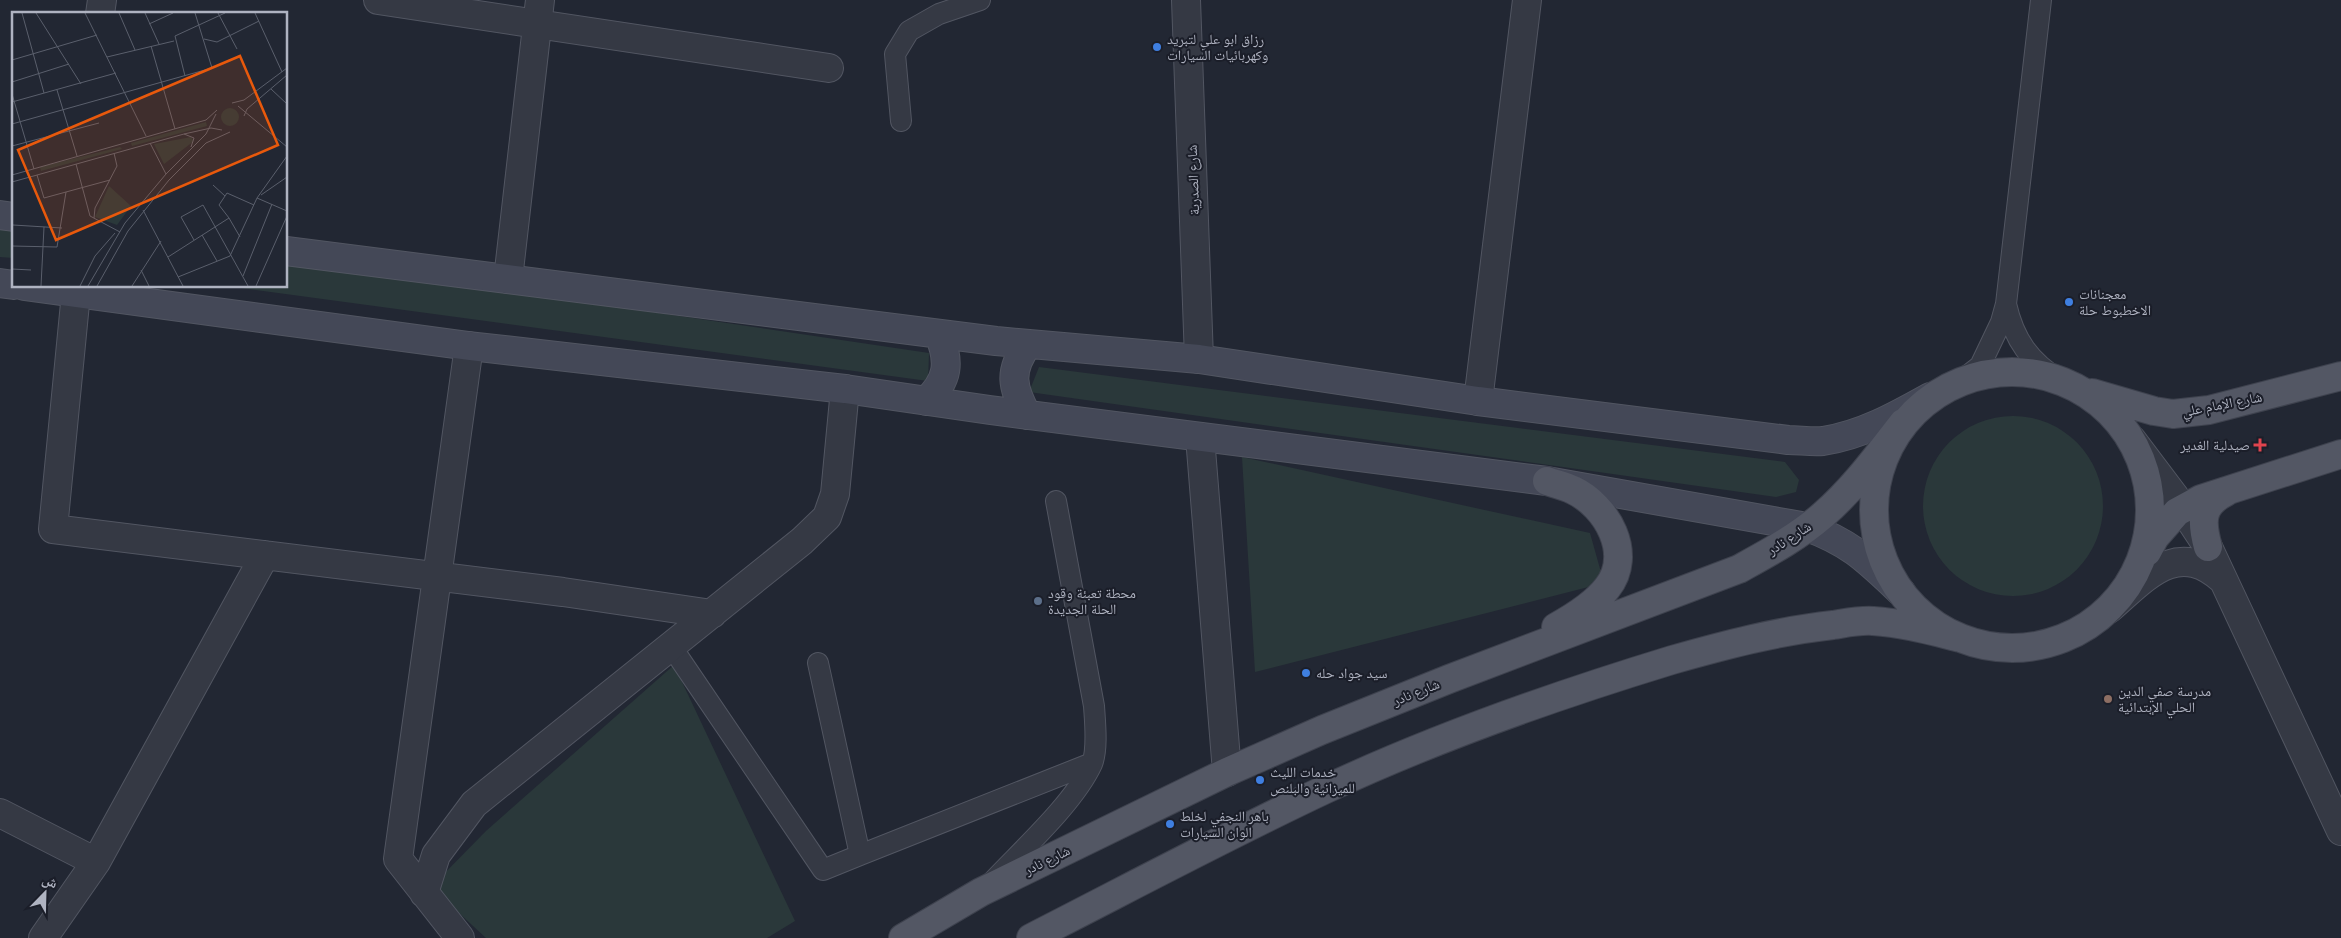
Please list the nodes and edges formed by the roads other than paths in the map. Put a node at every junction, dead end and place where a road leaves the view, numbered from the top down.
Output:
1 (378, 0) edge
2 (980, 0) edge
3 (1186, 0) edge
4 (1527, 0) edge
5 (2042, 0) edge
6 (538, 12) edge
7 (829, 68) dead end
8 (901, 121) dead end
9 (288, 251) edge
10 (508, 279) junction
11 (39, 288) edge
12 (111, 292) edge
13 (76, 293) junction
14 (2006, 304) junction
15 (939, 334) junction
16 (1028, 344) junction
17 (469, 346) junction
18 (1199, 359) junction
19 (2341, 376) edge
20 (1962, 380) junction
21 (2068, 384) junction
22 (844, 389) junction
23 (1930, 397) junction
24 (926, 401) junction
25 (1478, 401) junction
26 (1027, 415) junction
27 (1904, 422) junction
28 (1200, 437) junction
29 (2132, 440) junction
30 (2341, 454) edge
31 (1547, 481) junction
32 (2231, 490) junction
33 (1056, 501) dead end
34 (2183, 509) junction
35 (1807, 527) junction
36 (2208, 547) junction
37 (265, 555) junction
38 (437, 577) junction
39 (2134, 578) junction
40 (2224, 580) junction
41 (1901, 592) junction
42 (2109, 609) junction
43 (712, 614) junction
44 (1961, 638) junction
45 (671, 646) junction
46 (818, 663) dead end
47 (1449, 679) junction
48 (1092, 763) junction
49 (1227, 772) junction
50 (0, 814) edge
51 (2341, 831) edge
52 (860, 855) junction
53 (96, 862) junction
54 (982, 892) junction
55 (424, 893) junction
56 (43, 938) edge
57 (460, 938) edge
58 (903, 938) edge
59 (1031, 938) edge

1 - 6 street
2 - 8 lane
3 - 18 street, شارع الصدرية
4 - 25 street
5 - 14 lane
6 - 7 street
6 - 10 street
9 - 10 street
10 - 15 street
11 - 13 street
12 - 13 street
12 - 17 street
13 - 37 street
14 - 20 lane
14 - 21 lane
15 - 16 street
15 - 24 street
16 - 18 street
16 - 26 street
17 - 22 street
17 - 38 street
18 - 25 street
19 - 21 main road, شارع الإمام علي
20 - 21 main road, شارع الإمام علي
20 - 23 main road, شارع الإمام علي
21 - 29 main road
22 - 24 street
22 - 43 street
23 - 25 street
23 - 27 main road, شارع الإمام علي
24 - 26 street
26 - 28 street
27 - 35 main road, شارع نادر
27 - 41 main road
28 - 31 street
28 - 49 street
29 - 34 street
29 - 39 main road
30 - 32 main road
31 - 35 street
31 - 47 main road
32 - 34 main road
32 - 36 main road
33 - 48 lane
34 - 36 street
34 - 39 main road
35 - 41 street
35 - 47 main road, شارع نادر
36 - 40 street
37 - 38 street
37 - 53 street
38 - 43 street
38 - 55 street
39 - 42 main road
40 - 42 street
40 - 51 street
41 - 44 main road
42 - 44 main road
43 - 45 street
44 - 59 main road
45 - 52 lane
45 - 55 street
46 - 52 lane
47 - 49 main road, شارع نادر
48 - 52 lane
48 - 54 lane
49 - 54 main road, شارع نادر
50 - 53 street
53 - 56 street
54 - 58 main road, شارع نادر
55 - 57 street

